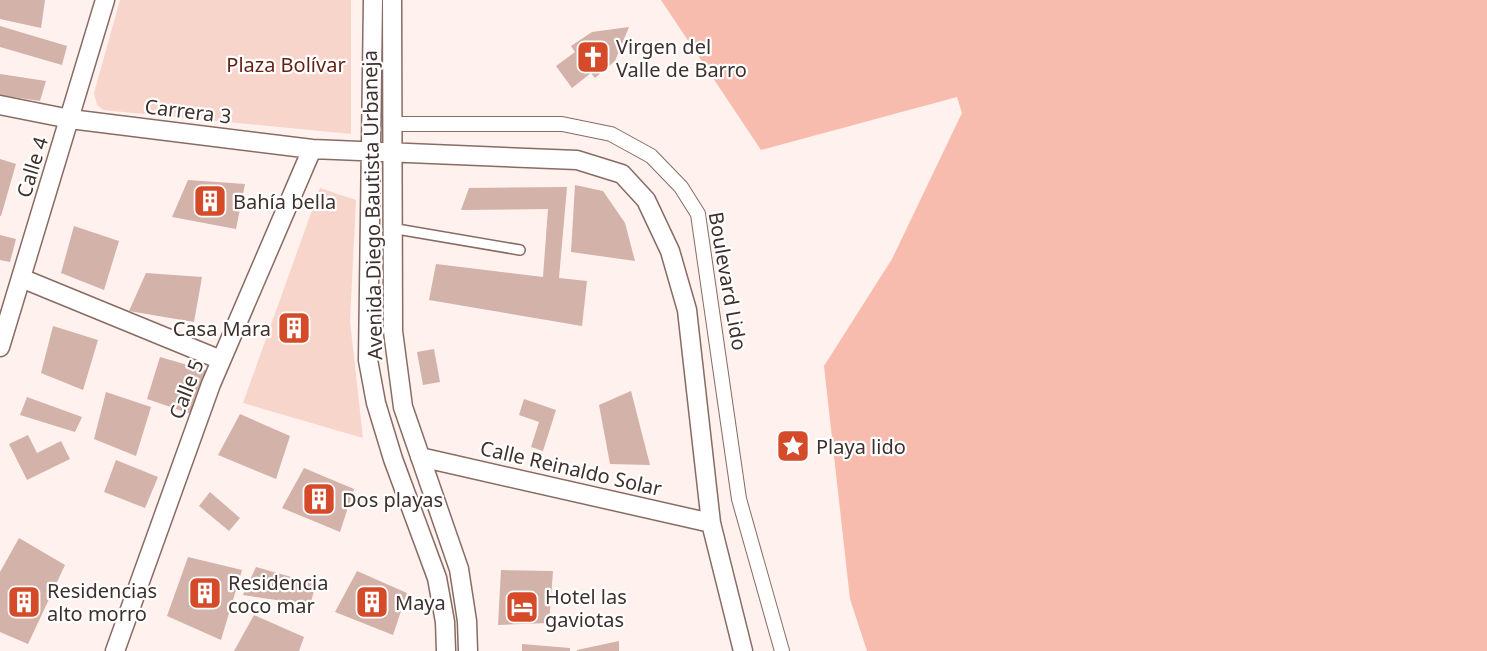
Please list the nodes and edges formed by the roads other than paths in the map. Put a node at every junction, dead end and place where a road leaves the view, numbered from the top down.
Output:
1 (105, 0) edge
2 (373, 0) edge
3 (392, 0) edge
4 (0, 105) edge
5 (70, 119) junction
6 (392, 123) junction
7 (312, 149) junction
8 (371, 153) junction
9 (392, 153) junction
10 (391, 228) junction
11 (520, 250) dead end
12 (21, 278) junction
13 (0, 347) edge
14 (221, 360) junction
15 (420, 457) junction
16 (711, 523) junction
17 (115, 651) edge
18 (446, 651) edge
19 (468, 651) edge
20 (743, 651) edge
21 (782, 651) edge

1 - 5 street, Calle 4
2 - 8 street, Avenida Diego Bautista Urbaneja
3 - 6 street, Avenida Diego Bautista Urbaneja
4 - 5 street, Carrera 3
5 - 7 street, Carrera 3
5 - 12 street, Calle 4
6 - 9 street, Avenida Diego Bautista Urbaneja
6 - 21 street, Boulevard Lido
7 - 8 street, Carrera 3
7 - 14 street, Calle 5
8 - 9 street
8 - 18 street, Avenida Diego Bautista Urbaneja
9 - 10 street, Avenida Diego Bautista Urbaneja
9 - 16 street
10 - 11 lane
10 - 15 street, Avenida Diego Bautista Urbaneja
12 - 13 street, Calle 4
12 - 14 street
14 - 17 street, Calle 5
15 - 16 street, Calle Reinaldo Solar
15 - 19 street, Avenida Diego Bautista Urbaneja
16 - 20 street

